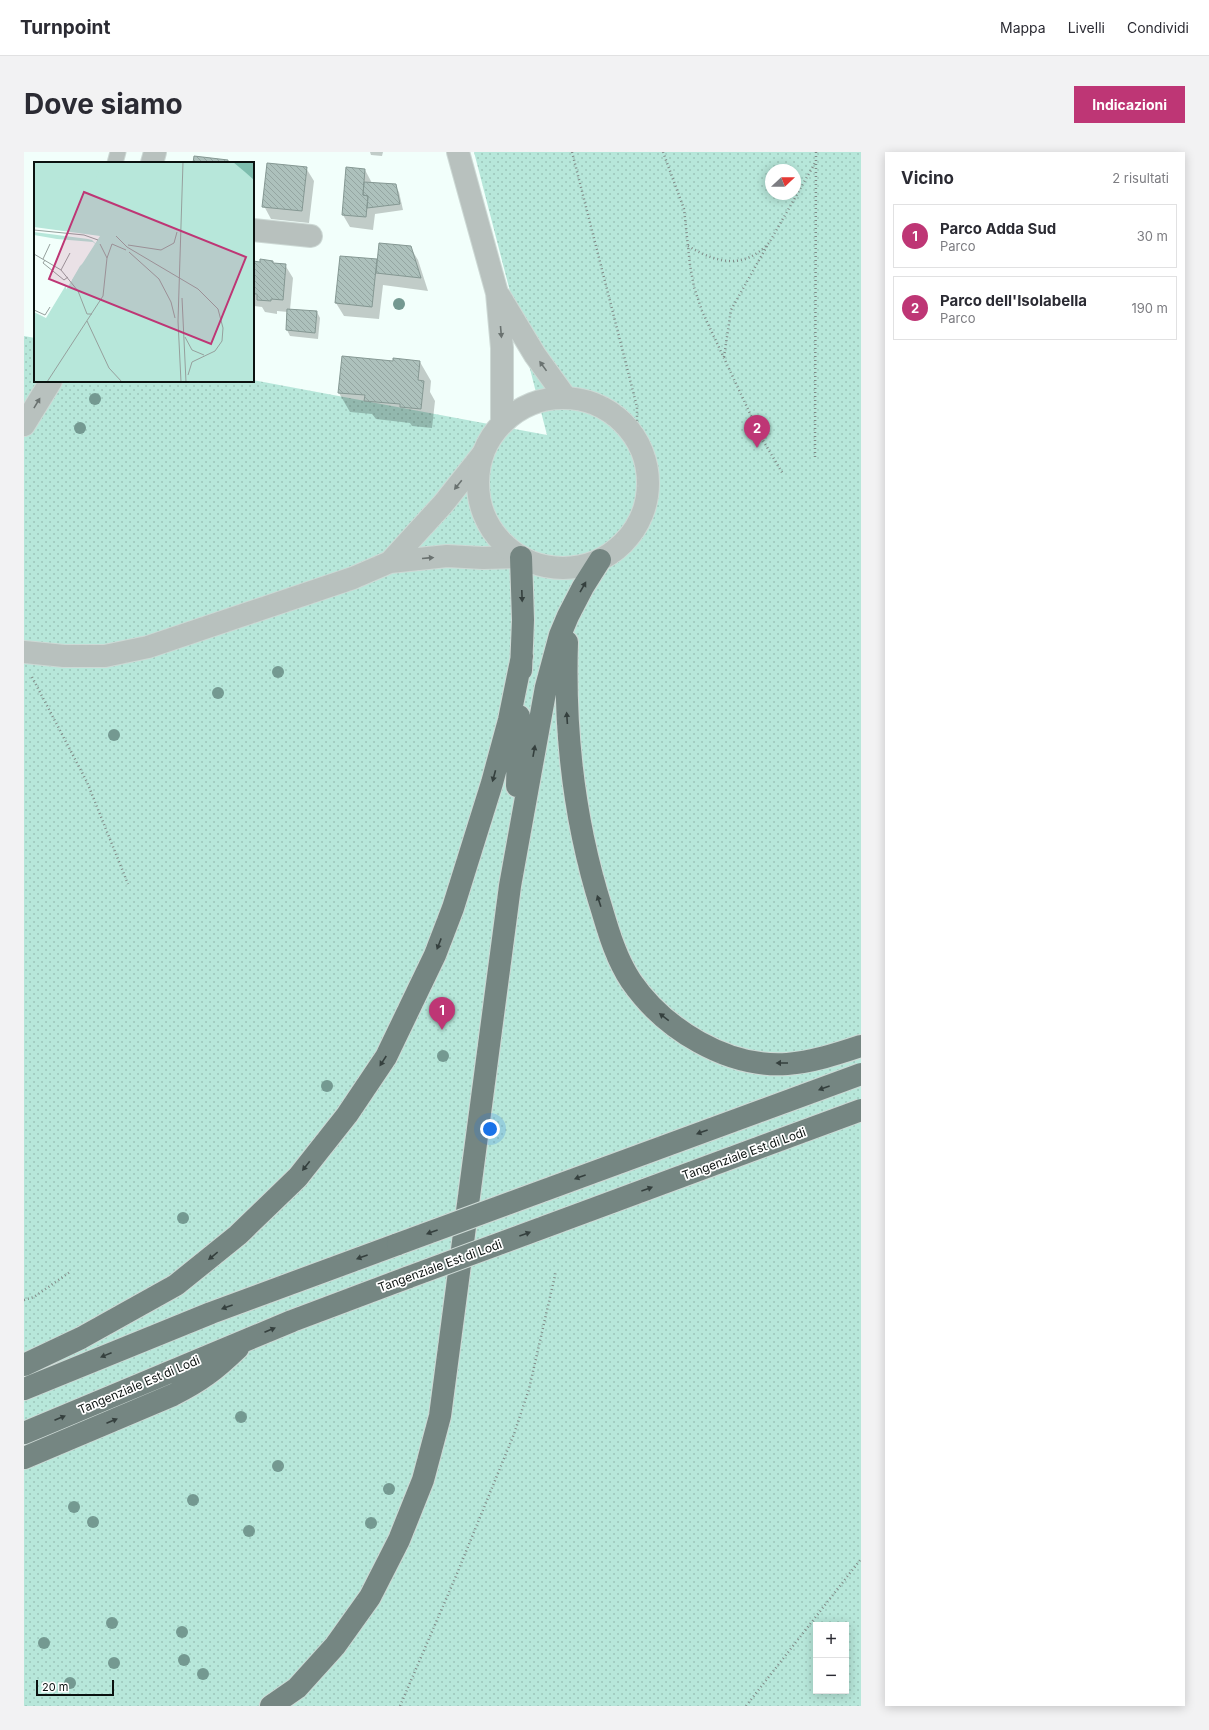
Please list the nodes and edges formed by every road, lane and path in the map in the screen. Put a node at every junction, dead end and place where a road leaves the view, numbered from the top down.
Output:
1 (118, 152) edge
2 (155, 152) edge
3 (458, 152) edge
4 (572, 152) edge
5 (663, 152) edge
6 (816, 152) edge
7 (115, 162) edge
8 (152, 162) edge
9 (816, 163) junction
10 (254, 230) edge
11 (310, 236) dead end
12 (769, 243) junction
13 (688, 246) junction
14 (497, 293) junction
15 (724, 358) junction
16 (50, 382) edge
17 (566, 398) junction
18 (502, 424) junction
19 (24, 425) edge
20 (637, 441) junction
21 (482, 455) junction
22 (815, 457) dead end
23 (783, 474) dead end
24 (521, 557) junction
25 (600, 560) junction
26 (390, 562) junction
27 (568, 616) junction
28 (24, 652) edge
29 (522, 656) junction
30 (31, 675) dead end
31 (128, 884) dead end
32 (510, 886) junction
33 (861, 1046) edge
34 (861, 1074) edge
35 (861, 1110) edge
36 (556, 1271) dead end
37 (70, 1272) dead end
38 (24, 1300) edge
39 (245, 1341) junction
40 (24, 1365) edge
41 (24, 1389) edge
42 (24, 1433) edge
43 (24, 1458) edge
44 (861, 1559) edge
45 (271, 1706) edge
46 (400, 1706) edge
47 (746, 1706) edge

1 - 7 lane
2 - 8 street
3 - 14 street
4 - 20 path
5 - 13 path
6 - 9 path
9 - 12 path
9 - 22 path
10 - 11 street
12 - 13 path
12 - 15 path
13 - 15 path
17 -> 14 street
14 -> 18 street
15 - 23 path
19 -> 16 street
17 - 18 street
17 - 20 street
18 - 21 street
20 - 25 street
21 - 24 street
21 -> 26 street
24 - 25 street
26 -> 24 street
24 -> 29 highway
27 -> 25 highway
26 - 28 street
32 -> 27 highway
33 -> 27 highway
29 - 32 highway
29 -> 40 highway
30 - 31 path
32 - 45 highway
34 -> 41 highway, bridge
39 -> 35 highway, Tangenziale Est di Lodi, bridge
36 - 46 path
37 - 38 path
42 -> 39 highway, Tangenziale Est di Lodi
43 -> 39 highway
44 - 47 path

